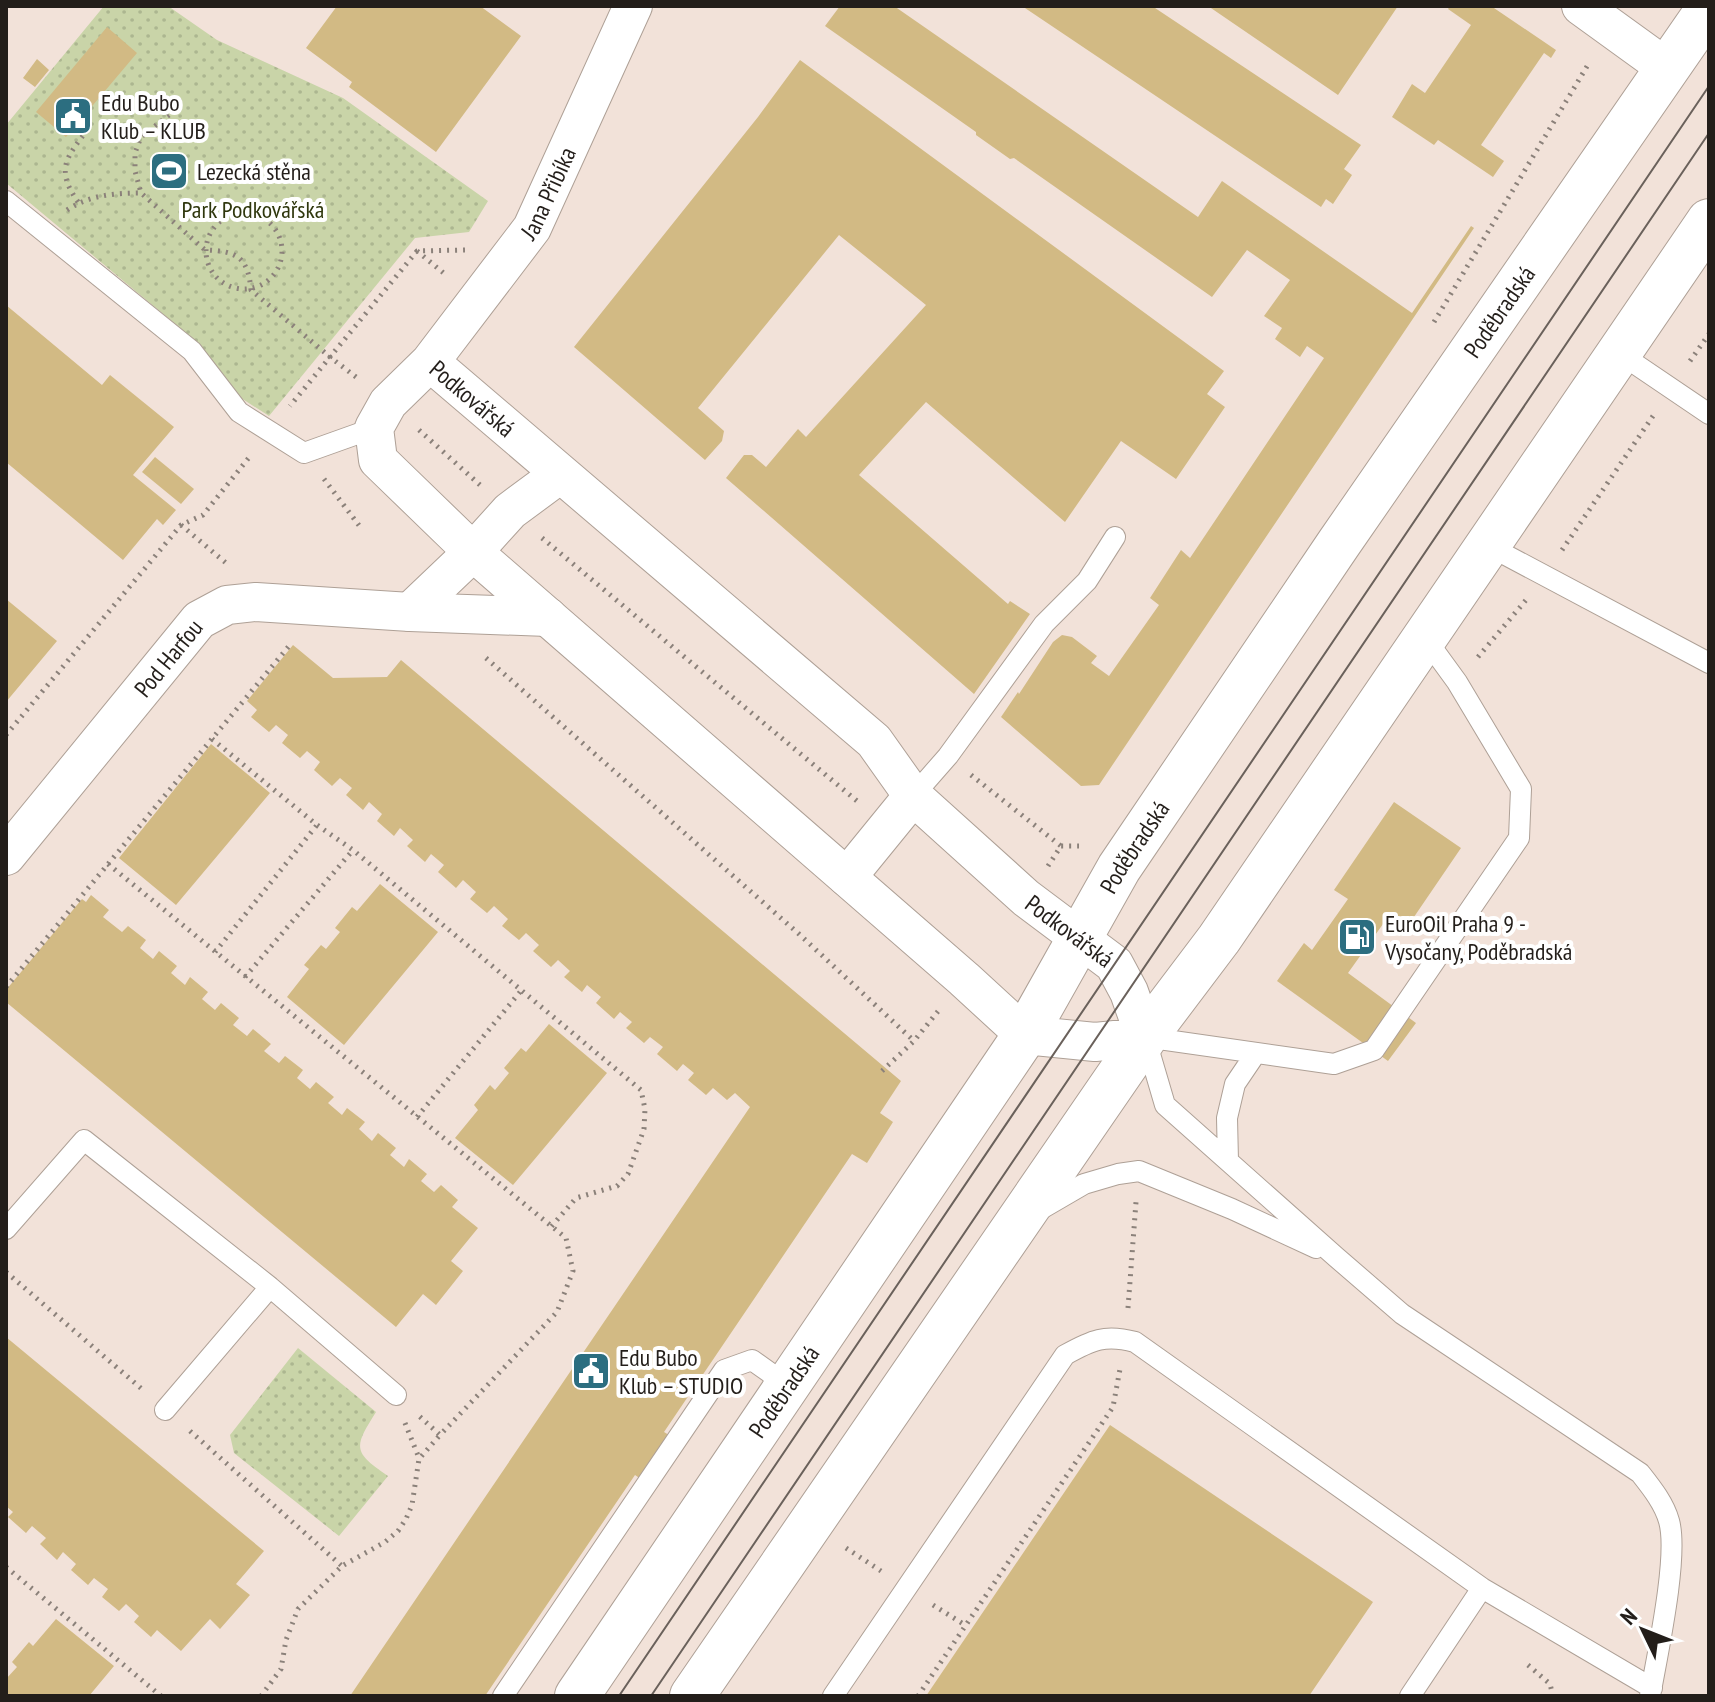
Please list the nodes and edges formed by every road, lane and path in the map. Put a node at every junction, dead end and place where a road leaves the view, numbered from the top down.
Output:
1 (633, 6) edge
2 (1581, 6) edge
3 (1709, 8) edge
4 (1668, 69) junction
5 (169, 115) dead end
6 (88, 129) dead end
7 (141, 193) junction
8 (6, 201) edge
9 (78, 202) junction
10 (1709, 221) edge
11 (39, 228) junction
12 (205, 250) junction
13 (251, 290) junction
14 (1709, 334) edge
15 (1619, 353) junction
16 (430, 362) junction
17 (1672, 389) junction
18 (1709, 414) edge
19 (374, 428) junction
20 (270, 431) junction
21 (304, 453) junction
22 (560, 474) junction
23 (361, 528) dead end
24 (1115, 537) dead end
25 (1487, 545) junction
26 (473, 552) junction
27 (1545, 576) junction
28 (410, 612) junction
29 (548, 617) junction
30 (298, 635) dead end
31 (1425, 638) junction
32 (477, 650) dead end
33 (1709, 662) edge
34 (1457, 682) junction
35 (6, 735) edge
36 (212, 739) junction
37 (913, 796) junction
38 (317, 825) junction
39 (353, 850) junction
40 (6, 856) edge
41 (108, 864) junction
42 (847, 877) junction
43 (1080, 940) junction
44 (215, 952) junction
45 (245, 977) junction
46 (6, 987) edge
47 (520, 992) junction
48 (943, 1005) dead end
49 (1025, 1035) junction
50 (1145, 1037) junction
51 (914, 1041) junction
52 (1256, 1053) junction
53 (882, 1071) dead end
54 (416, 1118) junction
55 (1228, 1161) junction
56 (1136, 1202) dead end
57 (1016, 1224) junction
58 (551, 1227) junction
59 (6, 1229) edge
60 (1336, 1257) junction
61 (270, 1287) junction
62 (1126, 1340) junction
63 (787, 1385) junction
64 (396, 1395) joint
65 (165, 1410) dead end
66 (440, 1435) junction
67 (6, 1567) edge
68 (1482, 1588) junction
69 (1528, 1665) dead end
70 (1651, 1692) edge
71 (161, 1696) edge
72 (261, 1696) edge
73 (503, 1696) edge
74 (577, 1696) edge
75 (692, 1696) edge
76 (833, 1696) edge
77 (918, 1696) edge
78 (1410, 1696) edge
79 (1553, 1696) edge

1 - 16 street, Jana Přibíka
2 - 4 street
3 - 4 main road, Poděbradská
4 - 43 main road, Poděbradská
5 - 7 path
6 - 9 path
7 - 9 path
7 - 12 path
8 - 11 lane
9 - 11 path
10 - 15 main road
11 - 20 lane
12 - 13 path
12 - 13 path
12 - 13 path
13 - 20 path
14 - 17 path
15 - 17 lane
15 - 25 main road
16 - 19 street, Podkovářská
16 - 22 street, Podkovářská
17 - 18 lane
17 - 27 path
19 - 21 lane
19 - 26 street
20 - 21 lane
20 - 35 path
21 - 23 path
22 - 26 street
22 - 37 street, Podkovářská
24 - 37 lane
25 - 27 lane
25 - 31 main road
26 - 28 street
26 - 29 street
27 - 33 lane
27 - 34 path
28 - 29 street, Pod Harfou
28 - 40 street, Pod Harfou
29 - 42 street
30 - 36 path
31 - 34 lane
31 - 50 main road
32 - 51 path
34 - 52 lane
36 - 38 path
36 - 41 path
37 - 42 street
37 - 43 street, Podkovářská
38 - 39 path
38 - 44 path
39 - 45 path
39 - 47 path
41 - 44 path
41 - 46 path
42 - 49 street
43 - 49 main road, Poděbradská
43 - 50 street, Podkovářská
44 - 45 path
45 - 54 path
47 - 54 path
47 - 58 path
48 - 51 path
49 - 50 street
49 - 63 main road, Poděbradská
50 - 52 lane
50 - 55 lane
50 - 57 main road
51 - 53 path
52 - 55 lane
54 - 58 path
55 - 60 lane
56 - 62 path
57 - 60 lane
57 - 75 main road
58 - 66 path
59 - 61 lane
60 - 70 lane
61 - 64 lane
61 - 65 lane
62 - 68 lane
62 - 76 lane
62 - 77 path
63 - 73 lane
63 - 74 main road, Poděbradská
64 - 66 path
66 - 72 path
67 - 71 path
68 - 70 lane
68 - 78 lane
69 - 79 path

